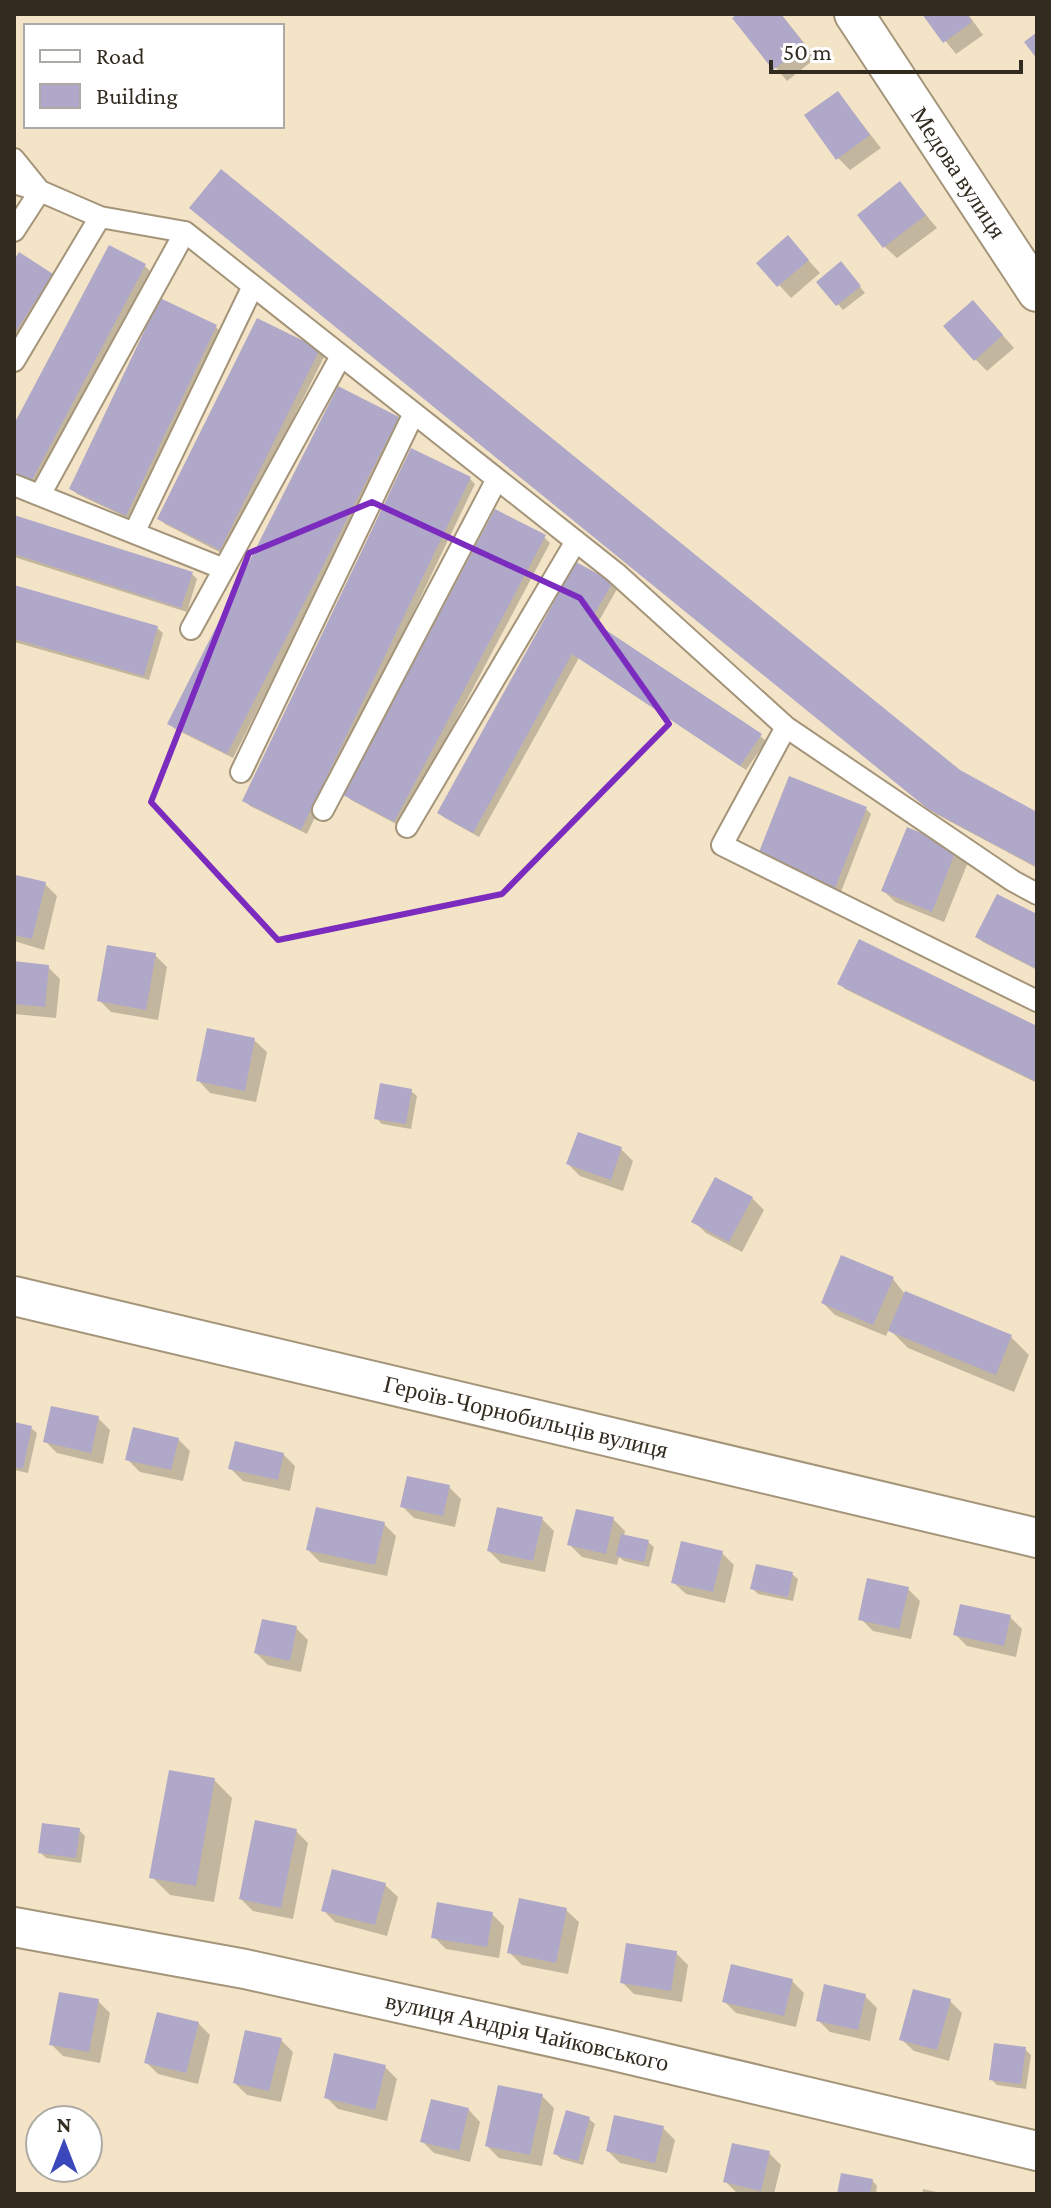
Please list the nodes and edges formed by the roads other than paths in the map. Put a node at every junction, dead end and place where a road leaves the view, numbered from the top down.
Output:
1 (854, 14) edge
2 (14, 159) edge
3 (14, 183) edge
4 (40, 191) junction
5 (100, 217) junction
6 (14, 231) edge
7 (185, 232) junction
8 (253, 286) junction
9 (1037, 292) edge
10 (341, 356) junction
11 (14, 361) edge
12 (414, 413) junction
13 (497, 479) junction
14 (14, 485) edge
15 (40, 495) junction
16 (134, 533) junction
17 (576, 541) junction
18 (224, 569) junction
19 (191, 629) dead end
20 (786, 727) junction
21 (241, 772) dead end
22 (323, 810) dead end
23 (407, 827) dead end
24 (1037, 894) edge
25 (1037, 1001) edge
26 (14, 1296) edge
27 (1037, 1538) edge
28 (14, 1927) edge
29 (1037, 2151) edge

1 - 9 street, Медова вулиця
2 - 4 lane
3 - 4 lane
4 - 5 lane
4 - 6 lane
5 - 7 lane
5 - 11 lane
7 - 8 lane
7 - 15 lane
8 - 10 lane
8 - 16 lane
10 - 12 lane
10 - 18 lane
12 - 13 lane
12 - 21 lane
13 - 17 lane
13 - 22 lane
14 - 15 lane
15 - 16 lane
16 - 18 lane
17 - 20 lane
17 - 23 lane
18 - 19 lane
20 - 24 lane
20 - 25 lane
26 - 27 street, Героїв-Чорнобильців вулиця
28 - 29 street, вулиця Андрія Чайковського

